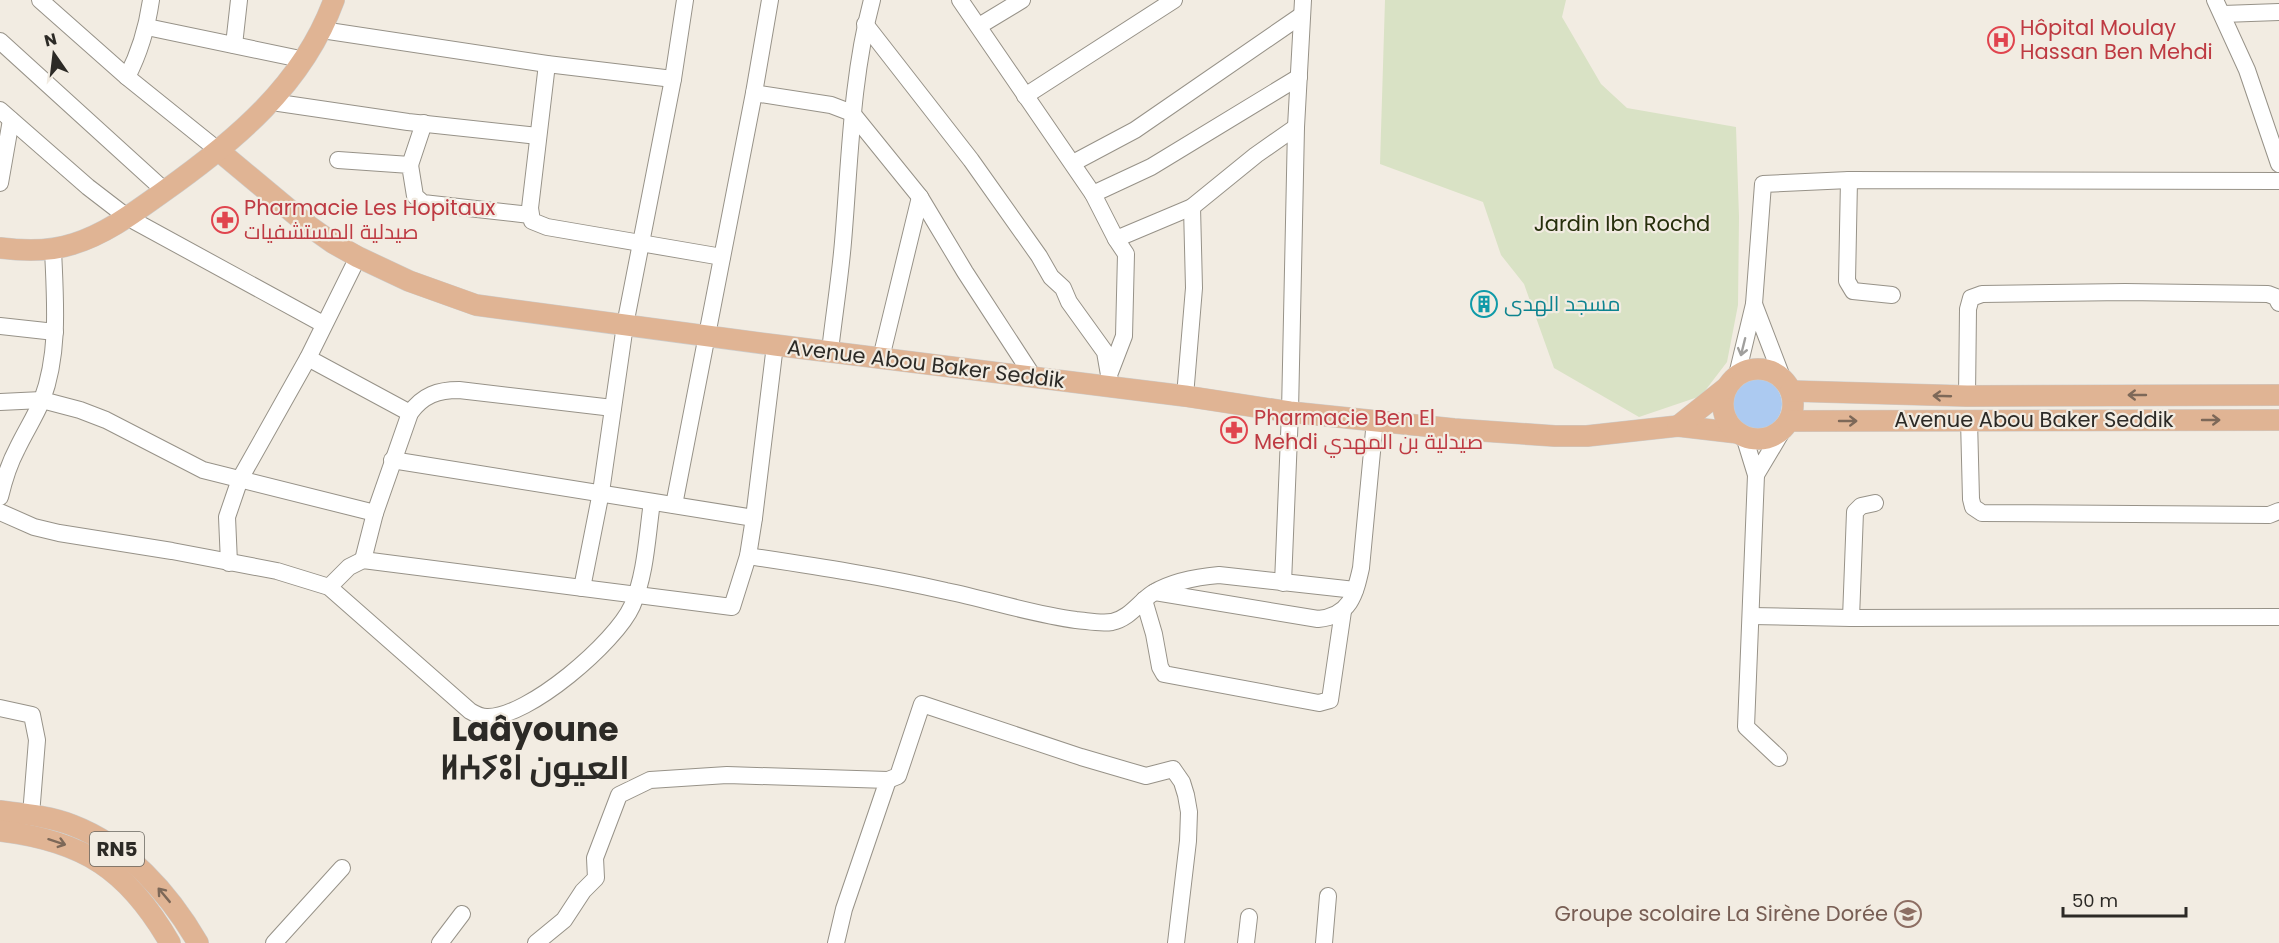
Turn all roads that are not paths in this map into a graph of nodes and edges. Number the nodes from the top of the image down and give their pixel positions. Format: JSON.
{"nodes":[{"id":1,"x":40,"y":0,"type":"edge"},
{"id":2,"x":151,"y":0,"type":"edge"},
{"id":3,"x":239,"y":0,"type":"edge"},
{"id":4,"x":334,"y":0,"type":"edge"},
{"id":5,"x":685,"y":0,"type":"edge"},
{"id":6,"x":770,"y":0,"type":"edge"},
{"id":7,"x":872,"y":0,"type":"edge"},
{"id":8,"x":960,"y":0,"type":"edge"},
{"id":9,"x":1022,"y":0,"type":"edge"},
{"id":10,"x":1174,"y":0,"type":"edge"},
{"id":11,"x":2219,"y":7,"type":"edge"},
{"id":12,"x":1302,"y":8,"type":"edge"},
{"id":13,"x":2279,"y":12,"type":"edge"},
{"id":14,"x":865,"y":24,"type":"junction"},
{"id":15,"x":979,"y":26,"type":"junction"},
{"id":16,"x":147,"y":27,"type":"junction"},
{"id":17,"x":322,"y":30,"type":"junction"},
{"id":18,"x":0,"y":41,"type":"edge"},
{"id":19,"x":234,"y":45,"type":"junction"},
{"id":20,"x":304,"y":60,"type":"junction"},
{"id":21,"x":547,"y":64,"type":"junction"},
{"id":22,"x":127,"y":77,"type":"junction"},
{"id":23,"x":1299,"y":77,"type":"junction"},
{"id":24,"x":673,"y":79,"type":"junction"},
{"id":25,"x":754,"y":93,"type":"junction"},
{"id":26,"x":1025,"y":96,"type":"junction"},
{"id":27,"x":272,"y":102,"type":"junction"},
{"id":28,"x":852,"y":113,"type":"junction"},
{"id":29,"x":5,"y":115,"type":"edge"},
{"id":30,"x":424,"y":123,"type":"junction"},
{"id":31,"x":1296,"y":127,"type":"junction"},
{"id":32,"x":538,"y":136,"type":"junction"},
{"id":33,"x":219,"y":151,"type":"junction"},
{"id":34,"x":338,"y":160,"type":"dead end"},
{"id":35,"x":1073,"y":164,"type":"junction"},
{"id":36,"x":2279,"y":164,"type":"edge"},
{"id":37,"x":411,"y":165,"type":"junction"},
{"id":38,"x":0,"y":180,"type":"edge"},
{"id":39,"x":1849,"y":180,"type":"junction"},
{"id":40,"x":2279,"y":181,"type":"edge"},
{"id":41,"x":165,"y":191,"type":"junction"},
{"id":42,"x":1093,"y":194,"type":"junction"},
{"id":43,"x":920,"y":197,"type":"junction"},
{"id":44,"x":1192,"y":207,"type":"junction"},
{"id":45,"x":530,"y":214,"type":"junction"},
{"id":46,"x":127,"y":217,"type":"junction"},
{"id":47,"x":1116,"y":239,"type":"junction"},
{"id":48,"x":642,"y":243,"type":"junction"},
{"id":49,"x":0,"y":248,"type":"edge"},
{"id":50,"x":53,"y":249,"type":"junction"},
{"id":51,"x":358,"y":257,"type":"junction"},
{"id":52,"x":722,"y":257,"type":"junction"},
{"id":53,"x":1893,"y":295,"type":"dead end"},
{"id":54,"x":2279,"y":303,"type":"edge"},
{"id":55,"x":1754,"y":304,"type":"junction"},
{"id":56,"x":324,"y":324,"type":"junction"},
{"id":57,"x":625,"y":325,"type":"junction"},
{"id":58,"x":0,"y":326,"type":"edge"},
{"id":59,"x":55,"y":332,"type":"junction"},
{"id":60,"x":706,"y":335,"type":"junction"},
{"id":61,"x":775,"y":345,"type":"junction"},
{"id":62,"x":830,"y":351,"type":"junction"},
{"id":63,"x":308,"y":358,"type":"junction"},
{"id":64,"x":881,"y":358,"type":"junction"},
{"id":65,"x":1034,"y":378,"type":"junction"},
{"id":66,"x":1110,"y":381,"type":"junction"},
{"id":67,"x":1732,"y":381,"type":"junction"},
{"id":68,"x":1787,"y":384,"type":"junction"},
{"id":69,"x":2279,"y":395,"type":"edge"},
{"id":70,"x":1185,"y":396,"type":"junction"},
{"id":71,"x":1967,"y":396,"type":"junction"},
{"id":72,"x":42,"y":400,"type":"junction"},
{"id":73,"x":0,"y":402,"type":"edge"},
{"id":74,"x":613,"y":408,"type":"junction"},
{"id":75,"x":1290,"y":412,"type":"junction"},
{"id":76,"x":410,"y":413,"type":"junction"},
{"id":77,"x":1375,"y":420,"type":"junction"},
{"id":78,"x":1969,"y":420,"type":"junction"},
{"id":79,"x":2279,"y":420,"type":"edge"},
{"id":80,"x":1787,"y":425,"type":"junction"},
{"id":81,"x":1678,"y":426,"type":"junction"},
{"id":82,"x":1741,"y":435,"type":"junction"},
{"id":83,"x":392,"y":460,"type":"junction"},
{"id":84,"x":1756,"y":475,"type":"junction"},
{"id":85,"x":240,"y":479,"type":"junction"},
{"id":86,"x":601,"y":492,"type":"junction"},
{"id":87,"x":0,"y":497,"type":"edge"},
{"id":88,"x":652,"y":502,"type":"junction"},
{"id":89,"x":1875,"y":503,"type":"dead end"},
{"id":90,"x":674,"y":505,"type":"junction"},
{"id":91,"x":2279,"y":511,"type":"edge"},
{"id":92,"x":0,"y":512,"type":"edge"},
{"id":93,"x":375,"y":513,"type":"junction"},
{"id":94,"x":754,"y":518,"type":"junction"},
{"id":95,"x":748,"y":555,"type":"junction"},
{"id":96,"x":363,"y":560,"type":"junction"},
{"id":97,"x":229,"y":563,"type":"junction"},
{"id":98,"x":1283,"y":584,"type":"junction"},
{"id":99,"x":329,"y":587,"type":"junction"},
{"id":100,"x":582,"y":588,"type":"junction"},
{"id":101,"x":1355,"y":590,"type":"junction"},
{"id":102,"x":637,"y":594,"type":"junction"},
{"id":103,"x":1149,"y":596,"type":"junction"},
{"id":104,"x":1343,"y":610,"type":"junction"},
{"id":105,"x":1751,"y":616,"type":"junction"},
{"id":106,"x":2279,"y":617,"type":"edge"},
{"id":107,"x":1851,"y":618,"type":"junction"},
{"id":108,"x":0,"y":708,"type":"edge"},
{"id":109,"x":1779,"y":758,"type":"dead end"},
{"id":110,"x":888,"y":780,"type":"junction"},
{"id":111,"x":0,"y":811,"type":"edge"},
{"id":112,"x":31,"y":815,"type":"junction"},
{"id":113,"x":0,"y":831,"type":"edge"},
{"id":114,"x":342,"y":868,"type":"dead end"},
{"id":115,"x":1328,"y":896,"type":"dead end"},
{"id":116,"x":462,"y":914,"type":"dead end"},
{"id":117,"x":1249,"y":917,"type":"dead end"},
{"id":118,"x":170,"y":943,"type":"edge"},
{"id":119,"x":198,"y":943,"type":"edge"},
{"id":120,"x":274,"y":943,"type":"edge"},
{"id":121,"x":440,"y":943,"type":"edge"},
{"id":122,"x":536,"y":943,"type":"edge"},
{"id":123,"x":836,"y":943,"type":"edge"},
{"id":124,"x":1176,"y":943,"type":"edge"},
{"id":125,"x":1246,"y":943,"type":"edge"},
{"id":126,"x":1324,"y":943,"type":"edge"}],
"edges":[{"from":1,"to":22,"type":"street"},
{"from":2,"to":16,"type":"street"},
{"from":3,"to":19,"type":"street"},
{"from":4,"to":17,"type":"main road"},
{"from":5,"to":24,"type":"street"},
{"from":6,"to":25,"type":"street"},
{"from":7,"to":14,"type":"street"},
{"from":8,"to":15,"type":"street"},
{"from":9,"to":15,"type":"street"},
{"from":10,"to":26,"type":"street"},
{"from":11,"to":13,"type":"street"},
{"from":11,"to":36,"type":"street"},
{"from":12,"to":23,"type":"street"},
{"from":12,"to":35,"type":"street"},
{"from":14,"to":28,"type":"street"},
{"from":14,"to":66,"type":"street"},
{"from":15,"to":26,"type":"street"},
{"from":16,"to":19,"type":"street"},
{"from":16,"to":22,"type":"street"},
{"from":17,"to":20,"type":"main road"},
{"from":17,"to":21,"type":"street"},
{"from":18,"to":41,"type":"street"},
{"from":19,"to":20,"type":"street"},
{"from":20,"to":27,"type":"main road"},
{"from":21,"to":24,"type":"street"},
{"from":21,"to":32,"type":"street"},
{"from":22,"to":33,"type":"street"},
{"from":23,"to":31,"type":"street"},
{"from":23,"to":42,"type":"street"},
{"from":24,"to":48,"type":"street"},
{"from":25,"to":28,"type":"street"},
{"from":25,"to":52,"type":"street"},
{"from":26,"to":35,"type":"street"},
{"from":27,"to":30,"type":"street"},
{"from":27,"to":33,"type":"main road"},
{"from":28,"to":43,"type":"street"},
{"from":28,"to":62,"type":"street"},
{"from":29,"to":38,"type":"street"},
{"from":29,"to":46,"type":"street"},
{"from":30,"to":32,"type":"street"},
{"from":30,"to":37,"type":"street"},
{"from":31,"to":44,"type":"street"},
{"from":31,"to":75,"type":"street"},
{"from":32,"to":45,"type":"street"},
{"from":33,"to":41,"type":"main road"},
{"from":33,"to":51,"type":"main road","name":"Avenue Abou Baker Seddik"},
{"from":34,"to":37,"type":"street"},
{"from":35,"to":42,"type":"street"},
{"from":37,"to":45,"type":"street"},
{"from":39,"to":40,"type":"street"},
{"from":39,"to":53,"type":"street"},
{"from":39,"to":55,"type":"street"},
{"from":41,"to":46,"type":"main road"},
{"from":42,"to":47,"type":"street"},
{"from":43,"to":64,"type":"street"},
{"from":43,"to":65,"type":"street"},
{"from":44,"to":47,"type":"street"},
{"from":44,"to":70,"type":"street"},
{"from":45,"to":48,"type":"street"},
{"from":46,"to":50,"type":"main road"},
{"from":46,"to":56,"type":"street"},
{"from":47,"to":66,"type":"street"},
{"from":48,"to":52,"type":"street"},
{"from":48,"to":57,"type":"street"},
{"from":49,"to":50,"type":"main road"},
{"from":50,"to":59,"type":"street"},
{"from":51,"to":56,"type":"street"},
{"from":51,"to":57,"type":"main road","name":"Avenue Abou Baker Seddik"},
{"from":52,"to":60,"type":"street"},
{"from":54,"to":71,"type":"street"},
{"from":55,"to":67,"type":"street","one_way":true},
{"from":55,"to":68,"type":"street"},
{"from":56,"to":63,"type":"street"},
{"from":57,"to":60,"type":"main road","name":"Avenue Abou Baker Seddik"},
{"from":57,"to":74,"type":"street"},
{"from":58,"to":59,"type":"street"},
{"from":59,"to":72,"type":"street"},
{"from":60,"to":61,"type":"main road","name":"Avenue Abou Baker Seddik"},
{"from":60,"to":90,"type":"street"},
{"from":61,"to":62,"type":"main road","name":"Avenue Abou Baker Seddik"},
{"from":61,"to":94,"type":"street"},
{"from":62,"to":64,"type":"main road","name":"Avenue Abou Baker Seddik"},
{"from":63,"to":76,"type":"street"},
{"from":63,"to":85,"type":"street"},
{"from":64,"to":65,"type":"main road","name":"Avenue Abou Baker Seddik"},
{"from":65,"to":66,"type":"main road","name":"Avenue Abou Baker Seddik"},
{"from":66,"to":70,"type":"main road","name":"Avenue Abou Baker Seddik"},
{"from":67,"to":68,"type":"main road"},
{"from":67,"to":81,"type":"main road"},
{"from":67,"to":82,"type":"main road"},
{"from":71,"to":68,"type":"main road","name":"Avenue Abou Baker Seddik","one_way":true},
{"from":68,"to":80,"type":"main road"},
{"from":69,"to":71,"type":"main road","name":"Avenue Abou Baker Seddik","one_way":true},
{"from":70,"to":75,"type":"main road","name":"Avenue Abou Baker Seddik"},
{"from":72,"to":73,"type":"street"},
{"from":72,"to":85,"type":"street"},
{"from":72,"to":87,"type":"street"},
{"from":74,"to":76,"type":"street"},
{"from":74,"to":86,"type":"street"},
{"from":75,"to":77,"type":"main road","name":"Avenue Abou Baker Seddik"},
{"from":75,"to":98,"type":"street"},
{"from":76,"to":83,"type":"street"},
{"from":77,"to":81,"type":"main road","name":"Avenue Abou Baker Seddik"},
{"from":77,"to":101,"type":"street"},
{"from":78,"to":79,"type":"main road","name":"Avenue Abou Baker Seddik","one_way":true},
{"from":80,"to":78,"type":"main road","name":"Avenue Abou Baker Seddik","one_way":true},
{"from":78,"to":91,"type":"street"},
{"from":80,"to":82,"type":"main road"},
{"from":80,"to":84,"type":"street"},
{"from":81,"to":82,"type":"main road","name":"Avenue Abou Baker Seddik"},
{"from":82,"to":84,"type":"street"},
{"from":83,"to":86,"type":"street"},
{"from":83,"to":93,"type":"street"},
{"from":84,"to":105,"type":"street"},
{"from":85,"to":93,"type":"street"},
{"from":85,"to":97,"type":"street"},
{"from":86,"to":88,"type":"street"},
{"from":86,"to":100,"type":"street"},
{"from":88,"to":90,"type":"street"},
{"from":88,"to":102,"type":"street"},
{"from":89,"to":107,"type":"street"},
{"from":90,"to":94,"type":"street"},
{"from":92,"to":97,"type":"street"},
{"from":93,"to":96,"type":"street"},
{"from":94,"to":95,"type":"street"},
{"from":95,"to":102,"type":"street"},
{"from":95,"to":103,"type":"street"},
{"from":96,"to":99,"type":"street"},
{"from":96,"to":100,"type":"street"},
{"from":97,"to":99,"type":"street"},
{"from":98,"to":101,"type":"street"},
{"from":98,"to":103,"type":"street"},
{"from":99,"to":102,"type":"street"},
{"from":100,"to":102,"type":"street"},
{"from":101,"to":104,"type":"street"},
{"from":103,"to":104,"type":"street"},
{"from":103,"to":104,"type":"street"},
{"from":105,"to":107,"type":"street"},
{"from":105,"to":109,"type":"street"},
{"from":106,"to":107,"type":"street"},
{"from":108,"to":112,"type":"street"},
{"from":110,"to":122,"type":"street"},
{"from":110,"to":123,"type":"street"},
{"from":110,"to":124,"type":"street"},
{"from":111,"to":112,"type":"main road","number":"RN5"},
{"from":119,"to":112,"type":"main road","number":"RN5","one_way":true},
{"from":113,"to":118,"type":"main road","number":"RN5","one_way":true},
{"from":114,"to":120,"type":"street"},
{"from":115,"to":126,"type":"street"},
{"from":116,"to":121,"type":"street"},
{"from":117,"to":125,"type":"street"}]}
